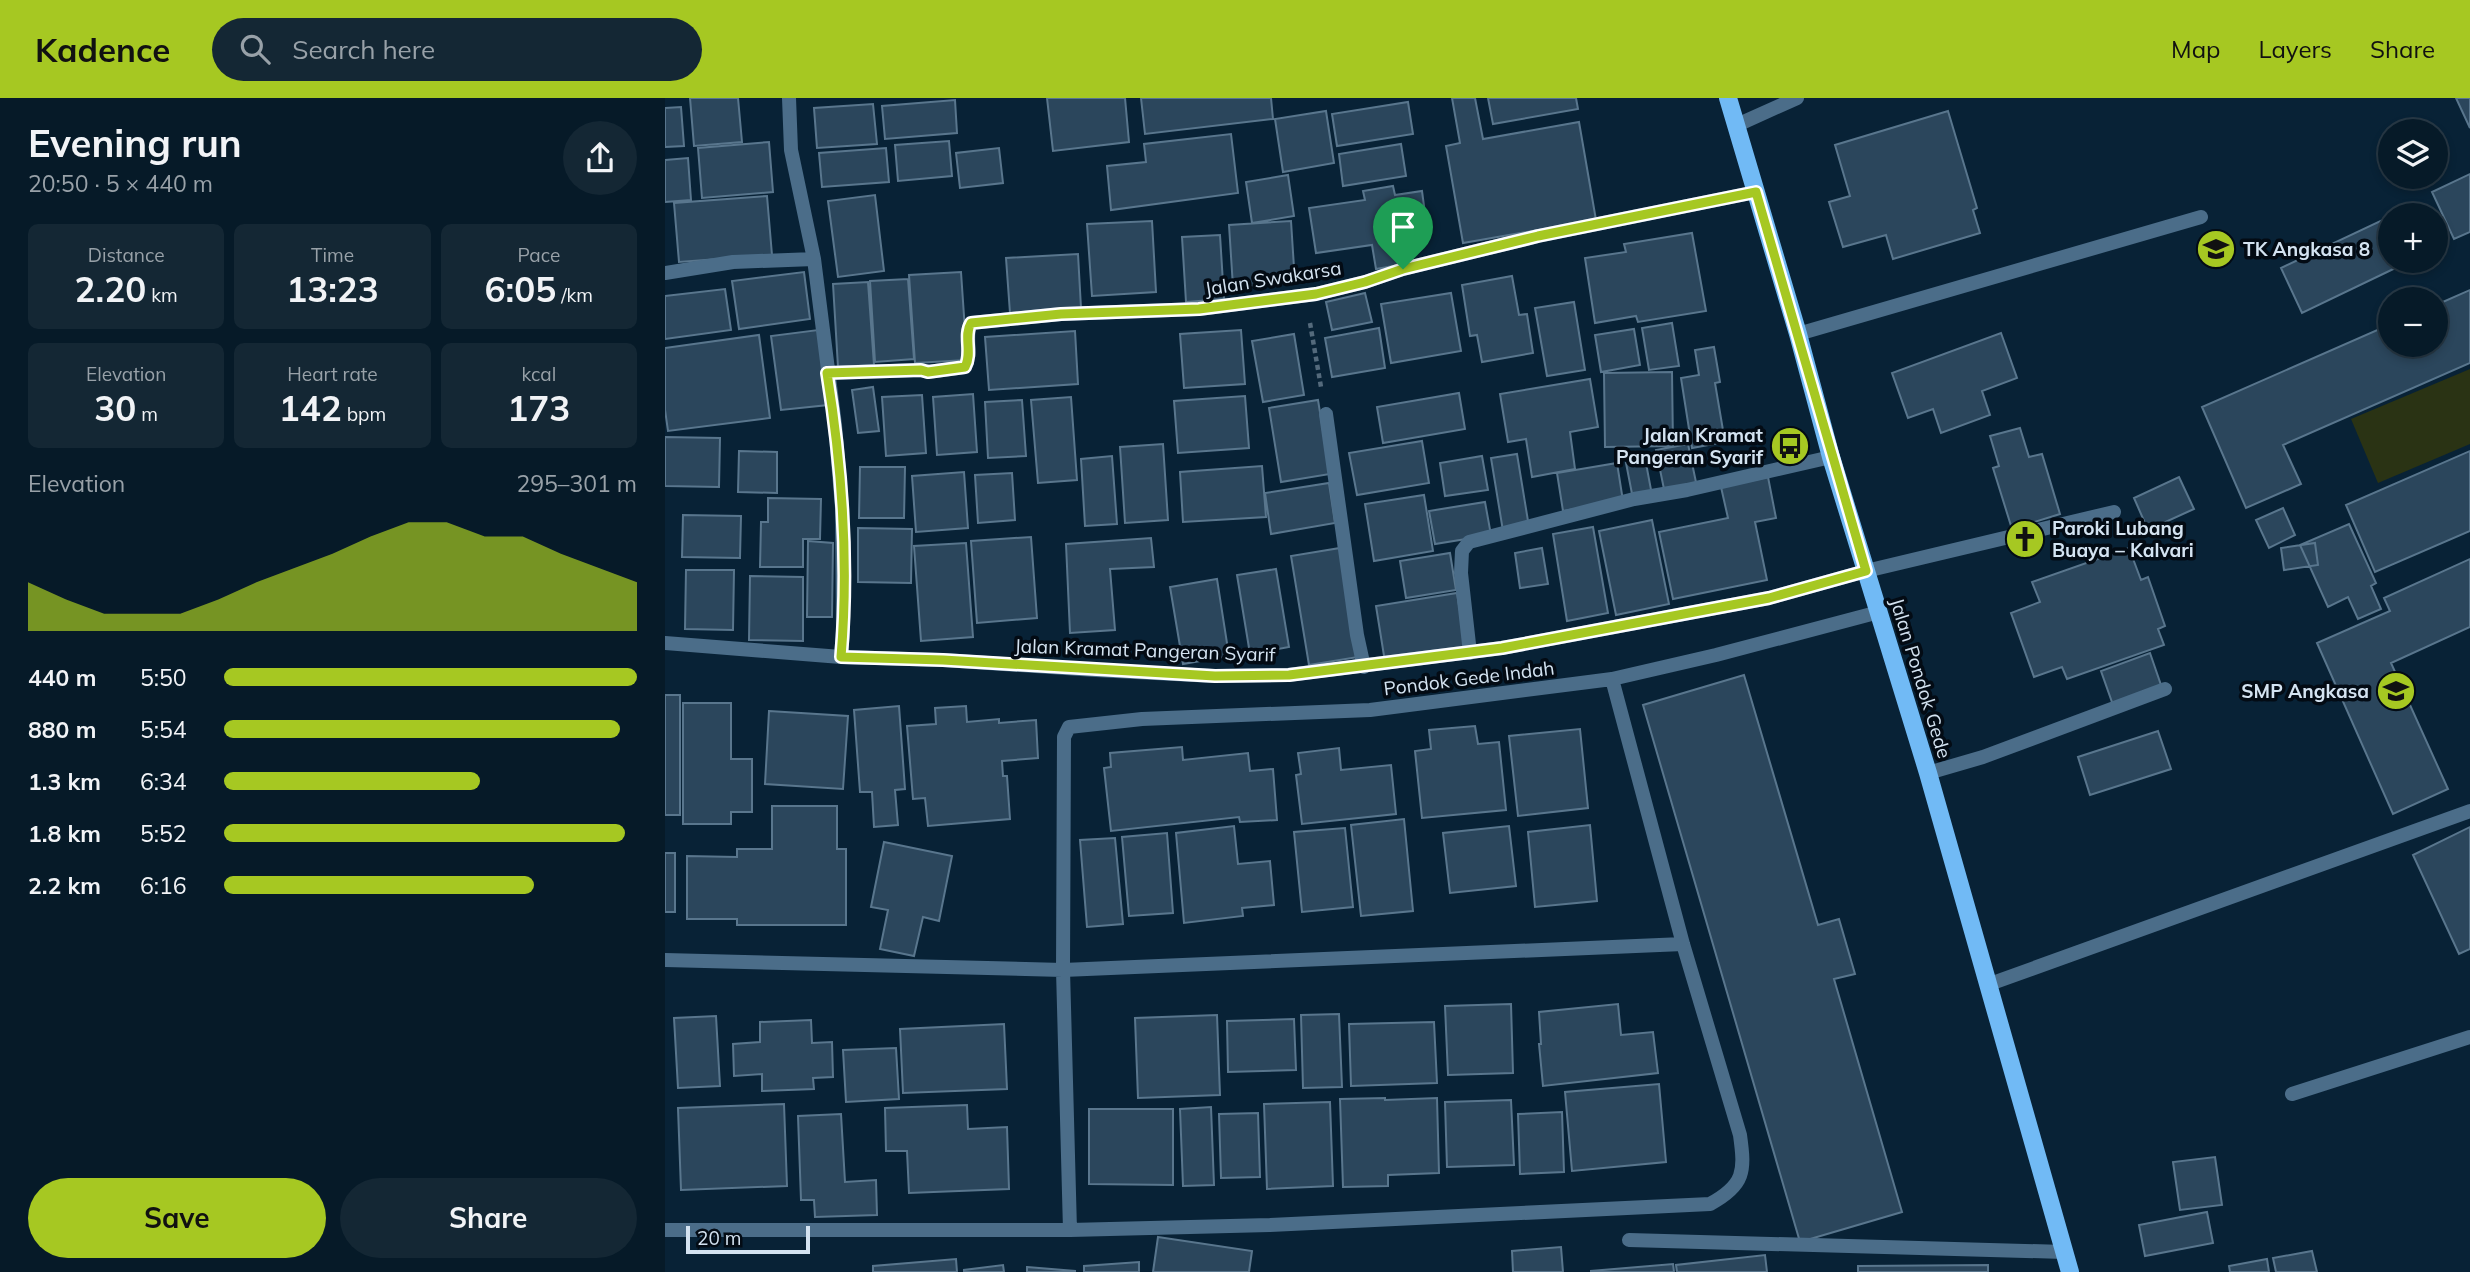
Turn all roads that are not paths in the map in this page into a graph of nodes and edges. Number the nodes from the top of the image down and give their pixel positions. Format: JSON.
{"nodes":[{"id":1,"x":789,"y":98,"type":"edge"},
{"id":2,"x":1728,"y":98,"type":"edge"},
{"id":3,"x":1797,"y":98,"type":"edge"},
{"id":4,"x":1737,"y":125,"type":"junction"},
{"id":5,"x":1756,"y":192,"type":"junction"},
{"id":6,"x":2201,"y":217,"type":"dead end"},
{"id":7,"x":814,"y":259,"type":"junction"},
{"id":8,"x":665,"y":273,"type":"edge"},
{"id":9,"x":1798,"y":334,"type":"junction"},
{"id":10,"x":827,"y":373,"type":"junction"},
{"id":11,"x":1326,"y":414,"type":"road end"},
{"id":12,"x":1831,"y":457,"type":"junction"},
{"id":13,"x":2113,"y":512,"type":"dead end"},
{"id":14,"x":1866,"y":571,"type":"junction"},
{"id":15,"x":1879,"y":612,"type":"junction"},
{"id":16,"x":665,"y":643,"type":"edge"},
{"id":17,"x":1470,"y":653,"type":"junction"},
{"id":18,"x":841,"y":657,"type":"junction"},
{"id":19,"x":1364,"y":667,"type":"junction"},
{"id":20,"x":1612,"y":679,"type":"junction"},
{"id":21,"x":2165,"y":689,"type":"dead end"},
{"id":22,"x":1928,"y":773,"type":"junction"},
{"id":23,"x":2470,"y":811,"type":"edge"},
{"id":24,"x":1683,"y":944,"type":"junction"},
{"id":25,"x":665,"y":960,"type":"edge"},
{"id":26,"x":1063,"y":971,"type":"junction"},
{"id":27,"x":1987,"y":985,"type":"junction"},
{"id":28,"x":2470,"y":1037,"type":"edge"},
{"id":29,"x":2292,"y":1094,"type":"dead end"},
{"id":30,"x":665,"y":1230,"type":"edge"},
{"id":31,"x":1070,"y":1230,"type":"junction"},
{"id":32,"x":1629,"y":1240,"type":"dead end"},
{"id":33,"x":2064,"y":1252,"type":"junction"},
{"id":34,"x":2070,"y":1272,"type":"edge"}],
"edges":[{"from":1,"to":7,"type":"street"},
{"from":2,"to":4,"type":"main road","name":"Jalan Pondok Gede"},
{"from":3,"to":4,"type":"street"},
{"from":4,"to":5,"type":"main road","name":"Jalan Pondok Gede"},
{"from":5,"to":9,"type":"main road","name":"Jalan Pondok Gede"},
{"from":5,"to":10,"type":"street","name":"Jalan Swakarsa"},
{"from":6,"to":9,"type":"street"},
{"from":7,"to":8,"type":"street"},
{"from":7,"to":10,"type":"street"},
{"from":9,"to":12,"type":"main road","name":"Jalan Pondok Gede"},
{"from":10,"to":18,"type":"street"},
{"from":11,"to":19,"type":"street"},
{"from":12,"to":14,"type":"main road","name":"Jalan Pondok Gede"},
{"from":12,"to":17,"type":"street"},
{"from":13,"to":14,"type":"street","name":"Jalan Kramat Pangeran Syarif"},
{"from":14,"to":15,"type":"main road","name":"Jalan Pondok Gede"},
{"from":14,"to":17,"type":"street","name":"Jalan Kramat Pangeran Syarif"},
{"from":15,"to":20,"type":"street","name":"Pondok Gede Indah"},
{"from":15,"to":22,"type":"main road","name":"Jalan Pondok Gede"},
{"from":16,"to":18,"type":"street","name":"Jalan Kramat Pangeran Syarif"},
{"from":17,"to":19,"type":"street","name":"Jalan Kramat Pangeran Syarif"},
{"from":18,"to":19,"type":"street","name":"Jalan Kramat Pangeran Syarif"},
{"from":20,"to":24,"type":"street"},
{"from":20,"to":26,"type":"street","name":"Pondok Gede Indah"},
{"from":21,"to":22,"type":"street"},
{"from":22,"to":27,"type":"main road","name":"Jalan Pondok Gede"},
{"from":23,"to":27,"type":"street"},
{"from":24,"to":26,"type":"street"},
{"from":24,"to":31,"type":"street"},
{"from":25,"to":26,"type":"street"},
{"from":26,"to":31,"type":"street"},
{"from":27,"to":33,"type":"main road","name":"Jalan Pondok Gede"},
{"from":28,"to":29,"type":"street"},
{"from":30,"to":31,"type":"street"},
{"from":32,"to":33,"type":"street"},
{"from":33,"to":34,"type":"main road","name":"Jalan Pondok Gede"}]}
